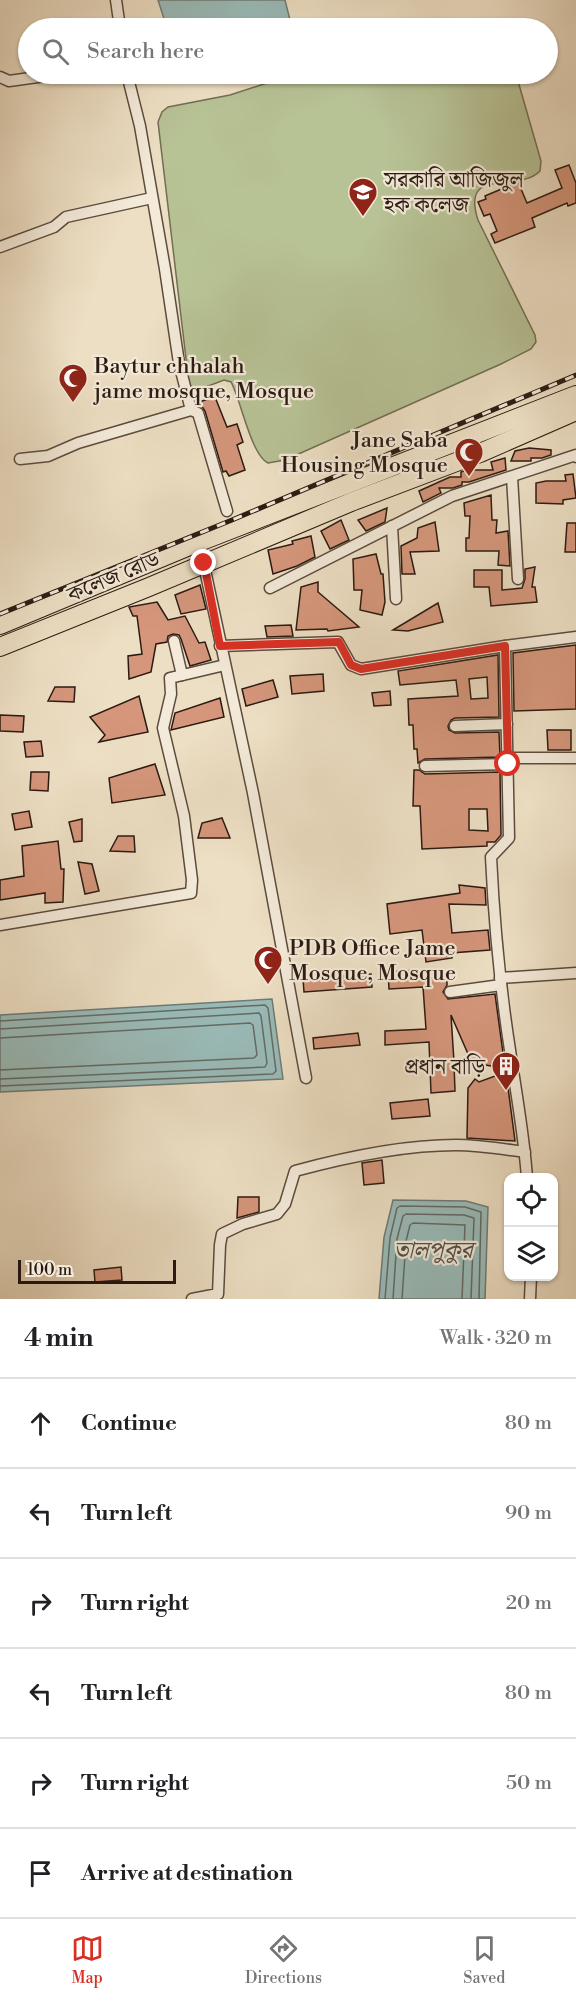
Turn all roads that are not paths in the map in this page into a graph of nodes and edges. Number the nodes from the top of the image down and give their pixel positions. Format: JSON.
{"nodes":[{"id":1,"x":116,"y":0,"type":"edge"},
{"id":2,"x":119,"y":18,"type":"edge"},
{"id":3,"x":1,"y":79,"type":"edge"},
{"id":4,"x":18,"y":80,"type":"edge"},
{"id":5,"x":130,"y":84,"type":"edge"},
{"id":6,"x":152,"y":198,"type":"junction"},
{"id":7,"x":0,"y":246,"type":"edge"},
{"id":8,"x":576,"y":395,"type":"edge"},
{"id":9,"x":191,"y":410,"type":"junction"},
{"id":10,"x":576,"y":411,"type":"edge"},
{"id":11,"x":576,"y":458,"type":"edge"},
{"id":12,"x":20,"y":459,"type":"dead end"},
{"id":13,"x":512,"y":477,"type":"junction"},
{"id":14,"x":227,"y":511,"type":"dead end"},
{"id":15,"x":392,"y":526,"type":"junction"},
{"id":16,"x":199,"y":542,"type":"junction"},
{"id":17,"x":204,"y":563,"type":"junction"},
{"id":18,"x":518,"y":579,"type":"dead end"},
{"id":19,"x":270,"y":588,"type":"dead end"},
{"id":20,"x":396,"y":599,"type":"dead end"},
{"id":21,"x":2,"y":621,"type":"edge"},
{"id":22,"x":576,"y":637,"type":"edge"},
{"id":23,"x":174,"y":641,"type":"dead end"},
{"id":24,"x":220,"y":646,"type":"junction"},
{"id":25,"x":505,"y":646,"type":"junction"},
{"id":26,"x":0,"y":647,"type":"edge"},
{"id":27,"x":225,"y":665,"type":"junction"},
{"id":28,"x":182,"y":675,"type":"junction"},
{"id":29,"x":507,"y":724,"type":"junction"},
{"id":30,"x":455,"y":726,"type":"dead end"},
{"id":31,"x":576,"y":758,"type":"edge"},
{"id":32,"x":508,"y":761,"type":"junction"},
{"id":33,"x":425,"y":766,"type":"dead end"},
{"id":34,"x":0,"y":925,"type":"edge"},
{"id":35,"x":576,"y":973,"type":"edge"},
{"id":36,"x":501,"y":982,"type":"junction"},
{"id":37,"x":450,"y":992,"type":"dead end"},
{"id":38,"x":306,"y":1078,"type":"dead end"},
{"id":39,"x":525,"y":1152,"type":"junction"},
{"id":40,"x":527,"y":1173,"type":"edge"},
{"id":41,"x":531,"y":1281,"type":"edge"},
{"id":42,"x":192,"y":1299,"type":"edge"},
{"id":43,"x":530,"y":1299,"type":"edge"}],
"edges":[{"from":1,"to":2,"type":"street"},
{"from":3,"to":4,"type":"street"},
{"from":5,"to":6,"type":"street"},
{"from":6,"to":7,"type":"street"},
{"from":6,"to":9,"type":"street"},
{"from":8,"to":16,"type":"highway","name":"কলেজ রোড"},
{"from":9,"to":12,"type":"street"},
{"from":9,"to":14,"type":"street"},
{"from":10,"to":17,"type":"highway","name":"কলেজ রোড"},
{"from":11,"to":13,"type":"street"},
{"from":13,"to":15,"type":"street"},
{"from":13,"to":18,"type":"street"},
{"from":15,"to":19,"type":"street"},
{"from":15,"to":20,"type":"street"},
{"from":16,"to":17,"type":"street"},
{"from":16,"to":21,"type":"highway","name":"কলেজ রোড"},
{"from":17,"to":24,"type":"street"},
{"from":17,"to":26,"type":"highway","name":"কলেজ রোড"},
{"from":22,"to":25,"type":"street"},
{"from":23,"to":28,"type":"street"},
{"from":24,"to":25,"type":"street"},
{"from":24,"to":27,"type":"street"},
{"from":25,"to":29,"type":"street"},
{"from":27,"to":28,"type":"street"},
{"from":27,"to":38,"type":"street"},
{"from":28,"to":34,"type":"street"},
{"from":29,"to":30,"type":"street"},
{"from":29,"to":32,"type":"street"},
{"from":31,"to":32,"type":"street"},
{"from":32,"to":33,"type":"street"},
{"from":32,"to":36,"type":"street"},
{"from":35,"to":36,"type":"street"},
{"from":36,"to":37,"type":"street"},
{"from":36,"to":39,"type":"street"},
{"from":39,"to":40,"type":"street"},
{"from":39,"to":42,"type":"street"},
{"from":41,"to":43,"type":"street"}]}
